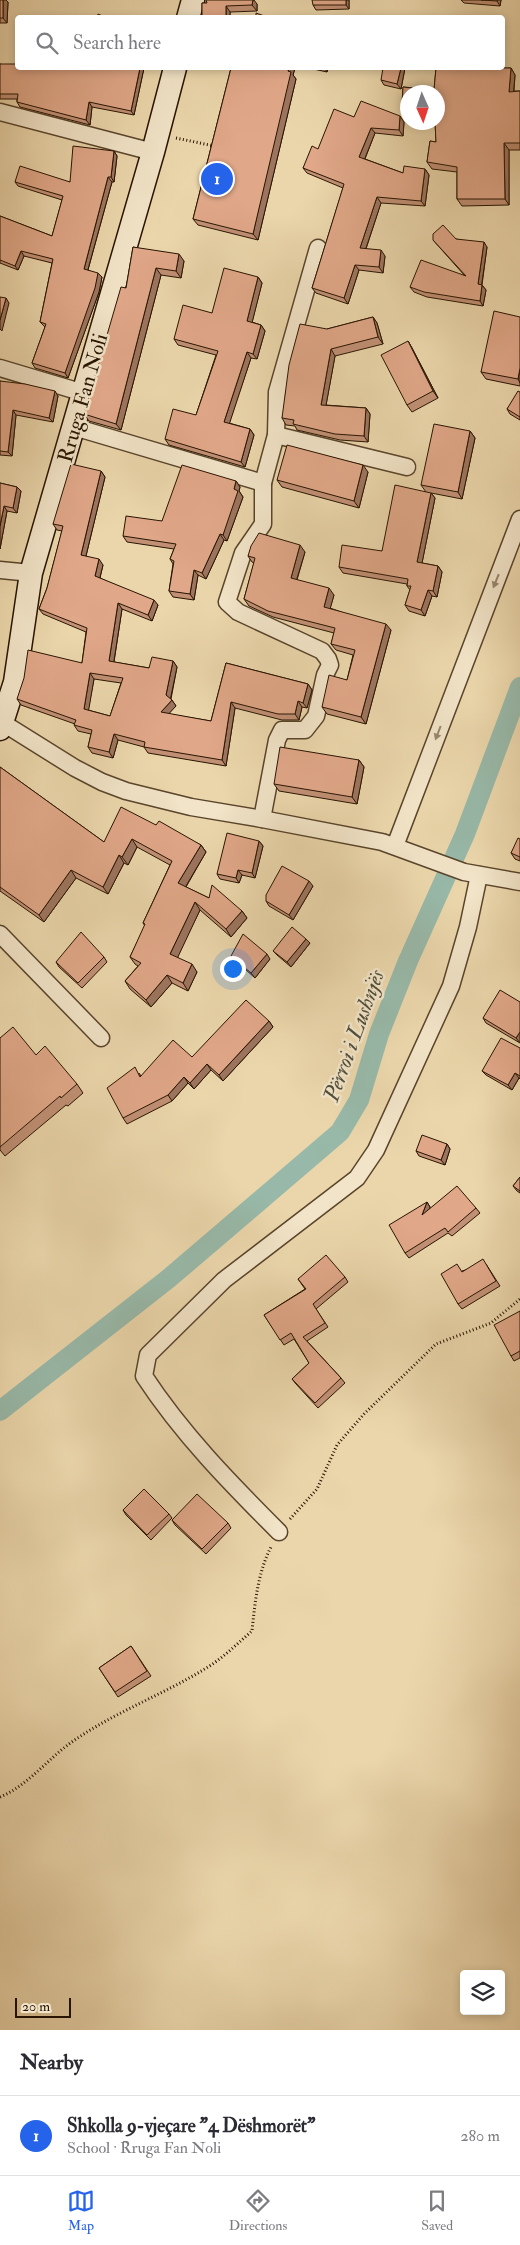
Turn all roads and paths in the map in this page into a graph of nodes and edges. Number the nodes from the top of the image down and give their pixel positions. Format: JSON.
{"nodes":[{"id":1,"x":193,"y":0,"type":"edge"},
{"id":2,"x":189,"y":15,"type":"edge"},
{"id":3,"x":174,"y":70,"type":"edge"},
{"id":4,"x":0,"y":112,"type":"edge"},
{"id":5,"x":155,"y":143,"type":"junction"},
{"id":6,"x":217,"y":146,"type":"edge"},
{"id":7,"x":318,"y":248,"type":"dead end"},
{"id":8,"x":0,"y":368,"type":"edge"},
{"id":9,"x":84,"y":393,"type":"junction"},
{"id":10,"x":74,"y":427,"type":"junction"},
{"id":11,"x":276,"y":435,"type":"junction"},
{"id":12,"x":407,"y":467,"type":"dead end"},
{"id":13,"x":263,"y":483,"type":"junction"},
{"id":14,"x":520,"y":519,"type":"edge"},
{"id":15,"x":0,"y":570,"type":"edge"},
{"id":16,"x":32,"y":573,"type":"junction"},
{"id":17,"x":1,"y":726,"type":"edge"},
{"id":18,"x":262,"y":819,"type":"junction"},
{"id":19,"x":395,"y":846,"type":"junction"},
{"id":20,"x":476,"y":874,"type":"junction"},
{"id":21,"x":520,"y":882,"type":"edge"},
{"id":22,"x":0,"y":934,"type":"edge"},
{"id":23,"x":101,"y":1038,"type":"dead end"},
{"id":24,"x":520,"y":1299,"type":"edge"},
{"id":25,"x":278,"y":1532,"type":"junction"},
{"id":26,"x":0,"y":1797,"type":"edge"}],
"edges":[{"from":1,"to":2,"type":"main road"},
{"from":3,"to":5,"type":"main road","name":"Rruga Fan Noli"},
{"from":4,"to":5,"type":"street"},
{"from":5,"to":6,"type":"path"},
{"from":5,"to":9,"type":"main road","name":"Rruga Fan Noli"},
{"from":7,"to":11,"type":"street"},
{"from":8,"to":9,"type":"street"},
{"from":9,"to":10,"type":"main road","name":"Rruga Fan Noli"},
{"from":10,"to":13,"type":"street"},
{"from":10,"to":16,"type":"main road","name":"Rruga Fan Noli"},
{"from":11,"to":12,"type":"street"},
{"from":11,"to":13,"type":"street"},
{"from":13,"to":18,"type":"street"},
{"from":14,"to":19,"type":"street","one_way":true},
{"from":15,"to":16,"type":"street"},
{"from":16,"to":17,"type":"main road","name":"Rruga Fan Noli"},
{"from":17,"to":18,"type":"street"},
{"from":18,"to":19,"type":"street"},
{"from":19,"to":20,"type":"street"},
{"from":20,"to":21,"type":"street"},
{"from":20,"to":25,"type":"street"},
{"from":22,"to":23,"type":"street"},
{"from":24,"to":25,"type":"path"},
{"from":25,"to":26,"type":"path"}]}
